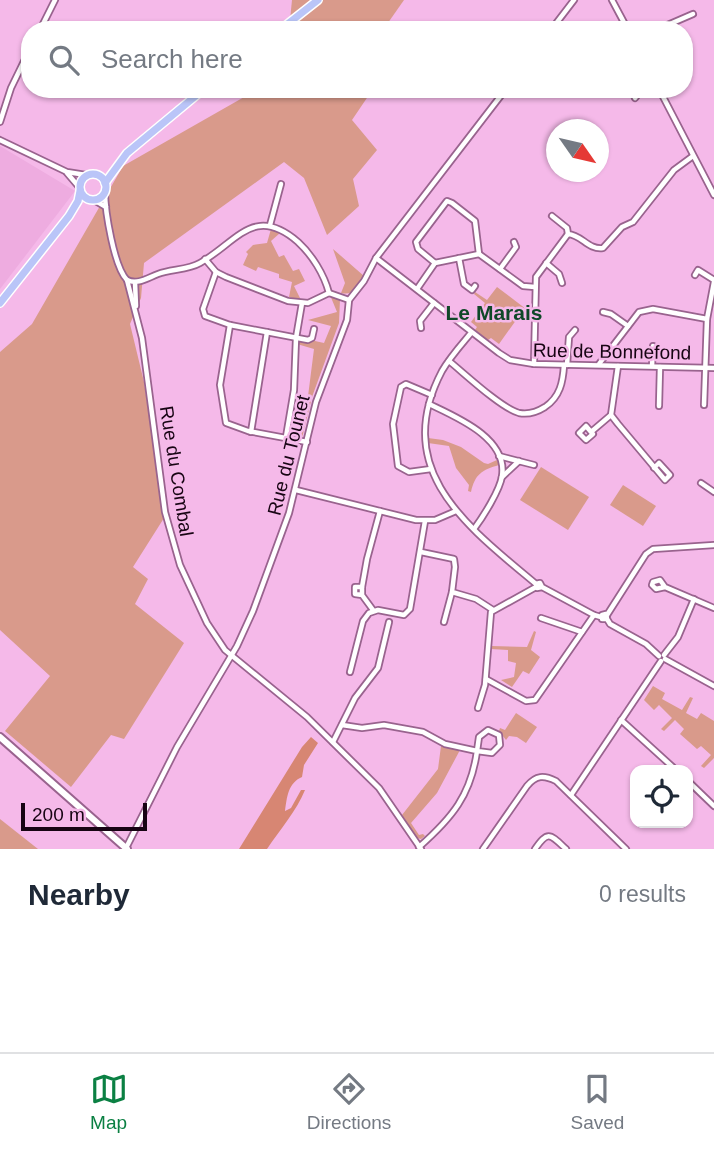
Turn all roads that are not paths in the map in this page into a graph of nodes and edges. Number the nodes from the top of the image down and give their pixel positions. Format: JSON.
{"nodes":[{"id":1,"x":55,"y":0,"type":"edge"},
{"id":2,"x":318,"y":0,"type":"edge"},
{"id":3,"x":574,"y":0,"type":"edge"},
{"id":4,"x":612,"y":0,"type":"edge"},
{"id":5,"x":693,"y":14,"type":"dead end"},
{"id":6,"x":44,"y":21,"type":"edge"},
{"id":7,"x":291,"y":21,"type":"edge"},
{"id":8,"x":558,"y":21,"type":"edge"},
{"id":9,"x":623,"y":21,"type":"edge"},
{"id":10,"x":677,"y":21,"type":"edge"},
{"id":11,"x":21,"y":69,"type":"edge"},
{"id":12,"x":193,"y":98,"type":"edge"},
{"id":13,"x":499,"y":98,"type":"edge"},
{"id":14,"x":664,"y":98,"type":"edge"},
{"id":15,"x":1,"y":114,"type":"edge"},
{"id":16,"x":0,"y":122,"type":"edge"},
{"id":17,"x":1,"y":132,"type":"edge"},
{"id":18,"x":0,"y":141,"type":"edge"},
{"id":19,"x":693,"y":156,"type":"junction"},
{"id":20,"x":120,"y":160,"type":"junction"},
{"id":21,"x":66,"y":172,"type":"junction"},
{"id":22,"x":96,"y":174,"type":"junction"},
{"id":23,"x":86,"y":175,"type":"junction"},
{"id":24,"x":105,"y":183,"type":"junction"},
{"id":25,"x":281,"y":184,"type":"dead end"},
{"id":26,"x":80,"y":189,"type":"junction"},
{"id":27,"x":105,"y":192,"type":"junction"},
{"id":28,"x":714,"y":195,"type":"edge"},
{"id":29,"x":92,"y":200,"type":"junction"},
{"id":30,"x":107,"y":208,"type":"junction"},
{"id":31,"x":69,"y":216,"type":"junction"},
{"id":32,"x":552,"y":216,"type":"dead end"},
{"id":33,"x":270,"y":225,"type":"junction"},
{"id":34,"x":568,"y":234,"type":"junction"},
{"id":35,"x":514,"y":242,"type":"dead end"},
{"id":36,"x":479,"y":254,"type":"junction"},
{"id":37,"x":376,"y":258,"type":"junction"},
{"id":38,"x":459,"y":258,"type":"junction"},
{"id":39,"x":205,"y":259,"type":"junction"},
{"id":40,"x":435,"y":263,"type":"junction"},
{"id":41,"x":546,"y":263,"type":"junction"},
{"id":42,"x":500,"y":269,"type":"junction"},
{"id":43,"x":216,"y":272,"type":"junction"},
{"id":44,"x":695,"y":275,"type":"dead end"},
{"id":45,"x":127,"y":280,"type":"junction"},
{"id":46,"x":714,"y":281,"type":"edge"},
{"id":47,"x":135,"y":282,"type":"junction"},
{"id":48,"x":562,"y":283,"type":"dead end"},
{"id":49,"x":475,"y":286,"type":"dead end"},
{"id":50,"x":535,"y":287,"type":"junction"},
{"id":51,"x":417,"y":289,"type":"junction"},
{"id":52,"x":329,"y":293,"type":"junction"},
{"id":53,"x":349,"y":300,"type":"junction"},
{"id":54,"x":0,"y":303,"type":"edge"},
{"id":55,"x":302,"y":303,"type":"junction"},
{"id":56,"x":434,"y":303,"type":"junction"},
{"id":57,"x":603,"y":313,"type":"dead end"},
{"id":58,"x":138,"y":317,"type":"junction"},
{"id":59,"x":707,"y":319,"type":"junction"},
{"id":60,"x":230,"y":325,"type":"junction"},
{"id":61,"x":628,"y":326,"type":"junction"},
{"id":62,"x":421,"y":328,"type":"dead end"},
{"id":63,"x":314,"y":329,"type":"dead end"},
{"id":64,"x":575,"y":330,"type":"dead end"},
{"id":65,"x":267,"y":332,"type":"junction"},
{"id":66,"x":471,"y":332,"type":"junction"},
{"id":67,"x":296,"y":338,"type":"junction"},
{"id":68,"x":653,"y":346,"type":"dead end"},
{"id":69,"x":449,"y":361,"type":"junction"},
{"id":70,"x":534,"y":364,"type":"junction"},
{"id":71,"x":566,"y":365,"type":"junction"},
{"id":72,"x":598,"y":365,"type":"junction"},
{"id":73,"x":618,"y":366,"type":"junction"},
{"id":74,"x":652,"y":366,"type":"junction"},
{"id":75,"x":660,"y":367,"type":"junction"},
{"id":76,"x":704,"y":368,"type":"junction"},
{"id":77,"x":714,"y":368,"type":"edge"},
{"id":78,"x":432,"y":395,"type":"junction"},
{"id":79,"x":429,"y":404,"type":"junction"},
{"id":80,"x":704,"y":405,"type":"dead end"},
{"id":81,"x":659,"y":406,"type":"dead end"},
{"id":82,"x":611,"y":415,"type":"junction"},
{"id":83,"x":251,"y":432,"type":"junction"},
{"id":84,"x":592,"y":432,"type":"dead end"},
{"id":85,"x":286,"y":437,"type":"junction"},
{"id":86,"x":307,"y":442,"type":"junction"},
{"id":87,"x":499,"y":456,"type":"junction"},
{"id":88,"x":520,"y":460,"type":"junction"},
{"id":89,"x":534,"y":465,"type":"dead end"},
{"id":90,"x":654,"y":468,"type":"dead end"},
{"id":91,"x":430,"y":469,"type":"junction"},
{"id":92,"x":502,"y":477,"type":"junction"},
{"id":93,"x":701,"y":483,"type":"dead end"},
{"id":94,"x":296,"y":490,"type":"junction"},
{"id":95,"x":714,"y":492,"type":"edge"},
{"id":96,"x":380,"y":511,"type":"junction"},
{"id":97,"x":456,"y":511,"type":"junction"},
{"id":98,"x":425,"y":521,"type":"junction"},
{"id":99,"x":474,"y":529,"type":"junction"},
{"id":100,"x":714,"y":545,"type":"edge"},
{"id":101,"x":421,"y":552,"type":"junction"},
{"id":102,"x":538,"y":586,"type":"junction"},
{"id":103,"x":665,"y":587,"type":"dead end"},
{"id":104,"x":453,"y":592,"type":"junction"},
{"id":105,"x":694,"y":600,"type":"junction"},
{"id":106,"x":714,"y":608,"type":"edge"},
{"id":107,"x":373,"y":610,"type":"junction"},
{"id":108,"x":493,"y":610,"type":"junction"},
{"id":109,"x":594,"y":615,"type":"junction"},
{"id":110,"x":605,"y":617,"type":"junction"},
{"id":111,"x":541,"y":618,"type":"dead end"},
{"id":112,"x":389,"y":622,"type":"dead end"},
{"id":113,"x":444,"y":622,"type":"dead end"},
{"id":114,"x":582,"y":632,"type":"junction"},
{"id":115,"x":232,"y":656,"type":"junction"},
{"id":116,"x":662,"y":658,"type":"junction"},
{"id":117,"x":350,"y":672,"type":"dead end"},
{"id":118,"x":486,"y":679,"type":"junction"},
{"id":119,"x":714,"y":686,"type":"edge"},
{"id":120,"x":478,"y":708,"type":"dead end"},
{"id":121,"x":621,"y":720,"type":"junction"},
{"id":122,"x":342,"y":725,"type":"junction"},
{"id":123,"x":0,"y":737,"type":"edge"},
{"id":124,"x":333,"y":742,"type":"junction"},
{"id":125,"x":477,"y":751,"type":"junction"},
{"id":126,"x":670,"y":765,"type":"edge"},
{"id":127,"x":693,"y":786,"type":"edge"},
{"id":128,"x":571,"y":795,"type":"junction"},
{"id":129,"x":714,"y":806,"type":"edge"},
{"id":130,"x":420,"y":848,"type":"edge"},
{"id":131,"x":126,"y":849,"type":"edge"},
{"id":132,"x":483,"y":849,"type":"edge"},
{"id":133,"x":534,"y":849,"type":"edge"},
{"id":134,"x":566,"y":849,"type":"edge"},
{"id":135,"x":626,"y":849,"type":"edge"}],
"edges":[{"from":1,"to":6,"type":"street"},
{"from":2,"to":7,"type":"main road"},
{"from":3,"to":8,"type":"street"},
{"from":4,"to":9,"type":"street"},
{"from":5,"to":10,"type":"street"},
{"from":11,"to":15,"type":"street"},
{"from":12,"to":20,"type":"main road"},
{"from":13,"to":37,"type":"street","name":"Rue du Tounet"},
{"from":14,"to":19,"type":"street"},
{"from":15,"to":16,"type":"street"},
{"from":17,"to":18,"type":"street"},
{"from":18,"to":21,"type":"street"},
{"from":19,"to":28,"type":"street"},
{"from":19,"to":34,"type":"street"},
{"from":20,"to":22,"type":"main road"},
{"from":20,"to":24,"type":"main road"},
{"from":21,"to":23,"type":"street"},
{"from":21,"to":26,"type":"street"},
{"from":22,"to":23,"type":"main road"},
{"from":22,"to":24,"type":"main road"},
{"from":23,"to":26,"type":"main road"},
{"from":24,"to":27,"type":"main road"},
{"from":25,"to":33,"type":"street"},
{"from":26,"to":29,"type":"main road"},
{"from":26,"to":31,"type":"main road"},
{"from":27,"to":29,"type":"main road"},
{"from":27,"to":30,"type":"street","name":"Rue du Combal"},
{"from":29,"to":30,"type":"street"},
{"from":29,"to":31,"type":"main road"},
{"from":30,"to":45,"type":"street","name":"Rue du Combal"},
{"from":31,"to":54,"type":"main road"},
{"from":32,"to":34,"type":"street"},
{"from":33,"to":39,"type":"street"},
{"from":33,"to":52,"type":"street"},
{"from":34,"to":41,"type":"street"},
{"from":35,"to":42,"type":"street"},
{"from":36,"to":38,"type":"street"},
{"from":36,"to":40,"type":"street"},
{"from":36,"to":42,"type":"street"},
{"from":37,"to":51,"type":"street","name":"Rue de Bonnefond"},
{"from":37,"to":53,"type":"street","name":"Rue du Tounet"},
{"from":38,"to":40,"type":"street"},
{"from":38,"to":49,"type":"street"},
{"from":39,"to":43,"type":"street"},
{"from":39,"to":47,"type":"street"},
{"from":40,"to":51,"type":"street"},
{"from":41,"to":48,"type":"street"},
{"from":41,"to":50,"type":"street"},
{"from":42,"to":50,"type":"street"},
{"from":43,"to":55,"type":"street"},
{"from":43,"to":60,"type":"street"},
{"from":44,"to":46,"type":"street"},
{"from":45,"to":47,"type":"street"},
{"from":45,"to":58,"type":"street","name":"Rue du Combal"},
{"from":46,"to":59,"type":"street"},
{"from":47,"to":58,"type":"street","name":"Rue du Combal"},
{"from":50,"to":70,"type":"street"},
{"from":51,"to":56,"type":"street","name":"Rue de Bonnefond"},
{"from":52,"to":53,"type":"street"},
{"from":52,"to":55,"type":"street"},
{"from":53,"to":86,"type":"street","name":"Rue du Tounet"},
{"from":55,"to":67,"type":"street"},
{"from":56,"to":62,"type":"street"},
{"from":56,"to":66,"type":"street","name":"Rue de Bonnefond"},
{"from":57,"to":61,"type":"street"},
{"from":58,"to":115,"type":"street","name":"Rue du Combal"},
{"from":59,"to":61,"type":"street"},
{"from":59,"to":76,"type":"street"},
{"from":60,"to":65,"type":"street"},
{"from":60,"to":83,"type":"street"},
{"from":61,"to":72,"type":"street"},
{"from":63,"to":67,"type":"street"},
{"from":64,"to":71,"type":"street"},
{"from":65,"to":67,"type":"street"},
{"from":65,"to":83,"type":"street"},
{"from":66,"to":69,"type":"street"},
{"from":66,"to":70,"type":"street","name":"Rue de Bonnefond"},
{"from":67,"to":85,"type":"street"},
{"from":68,"to":74,"type":"street"},
{"from":69,"to":71,"type":"street"},
{"from":69,"to":78,"type":"street"},
{"from":70,"to":71,"type":"street","name":"Rue de Bonnefond"},
{"from":71,"to":72,"type":"street","name":"Rue de Bonnefond"},
{"from":72,"to":73,"type":"street","name":"Rue de Bonnefond"},
{"from":73,"to":74,"type":"street","name":"Rue de Bonnefond"},
{"from":73,"to":82,"type":"street"},
{"from":74,"to":75,"type":"street","name":"Rue de Bonnefond"},
{"from":75,"to":76,"type":"street","name":"Rue de Bonnefond"},
{"from":75,"to":81,"type":"street"},
{"from":76,"to":77,"type":"street","name":"Rue de Bonnefond"},
{"from":76,"to":80,"type":"street"},
{"from":78,"to":79,"type":"street"},
{"from":78,"to":91,"type":"street"},
{"from":79,"to":87,"type":"street"},
{"from":79,"to":91,"type":"street"},
{"from":82,"to":84,"type":"street"},
{"from":82,"to":90,"type":"street"},
{"from":83,"to":85,"type":"street"},
{"from":85,"to":86,"type":"street"},
{"from":86,"to":94,"type":"street","name":"Rue du Tounet"},
{"from":87,"to":88,"type":"street"},
{"from":87,"to":92,"type":"street"},
{"from":88,"to":89,"type":"street"},
{"from":88,"to":92,"type":"street"},
{"from":91,"to":97,"type":"street"},
{"from":92,"to":99,"type":"street"},
{"from":93,"to":95,"type":"street"},
{"from":94,"to":96,"type":"street"},
{"from":94,"to":115,"type":"street","name":"Rue du Tounet"},
{"from":96,"to":98,"type":"street"},
{"from":96,"to":107,"type":"street"},
{"from":97,"to":98,"type":"street"},
{"from":97,"to":99,"type":"street"},
{"from":98,"to":101,"type":"street"},
{"from":99,"to":102,"type":"street"},
{"from":100,"to":110,"type":"street"},
{"from":101,"to":104,"type":"street"},
{"from":101,"to":107,"type":"street"},
{"from":102,"to":108,"type":"street"},
{"from":102,"to":109,"type":"street"},
{"from":103,"to":105,"type":"street"},
{"from":104,"to":108,"type":"street"},
{"from":104,"to":113,"type":"street"},
{"from":105,"to":106,"type":"street"},
{"from":105,"to":116,"type":"street"},
{"from":107,"to":117,"type":"street"},
{"from":108,"to":118,"type":"street"},
{"from":109,"to":110,"type":"street"},
{"from":109,"to":114,"type":"street"},
{"from":110,"to":116,"type":"street"},
{"from":111,"to":114,"type":"street"},
{"from":112,"to":122,"type":"street"},
{"from":114,"to":118,"type":"street"},
{"from":115,"to":124,"type":"street","name":"Rue du Combal"},
{"from":115,"to":131,"type":"street","name":"Rue du Tounet"},
{"from":116,"to":119,"type":"street"},
{"from":116,"to":121,"type":"street"},
{"from":118,"to":120,"type":"street"},
{"from":121,"to":126,"type":"street"},
{"from":121,"to":128,"type":"street"},
{"from":122,"to":124,"type":"street"},
{"from":122,"to":125,"type":"street"},
{"from":123,"to":131,"type":"main road"},
{"from":124,"to":130,"type":"street","name":"Rue du Combal"},
{"from":125,"to":125,"type":"street"},
{"from":125,"to":130,"type":"street"},
{"from":127,"to":129,"type":"street"},
{"from":128,"to":132,"type":"street"},
{"from":128,"to":135,"type":"street"},
{"from":133,"to":134,"type":"street"}]}
